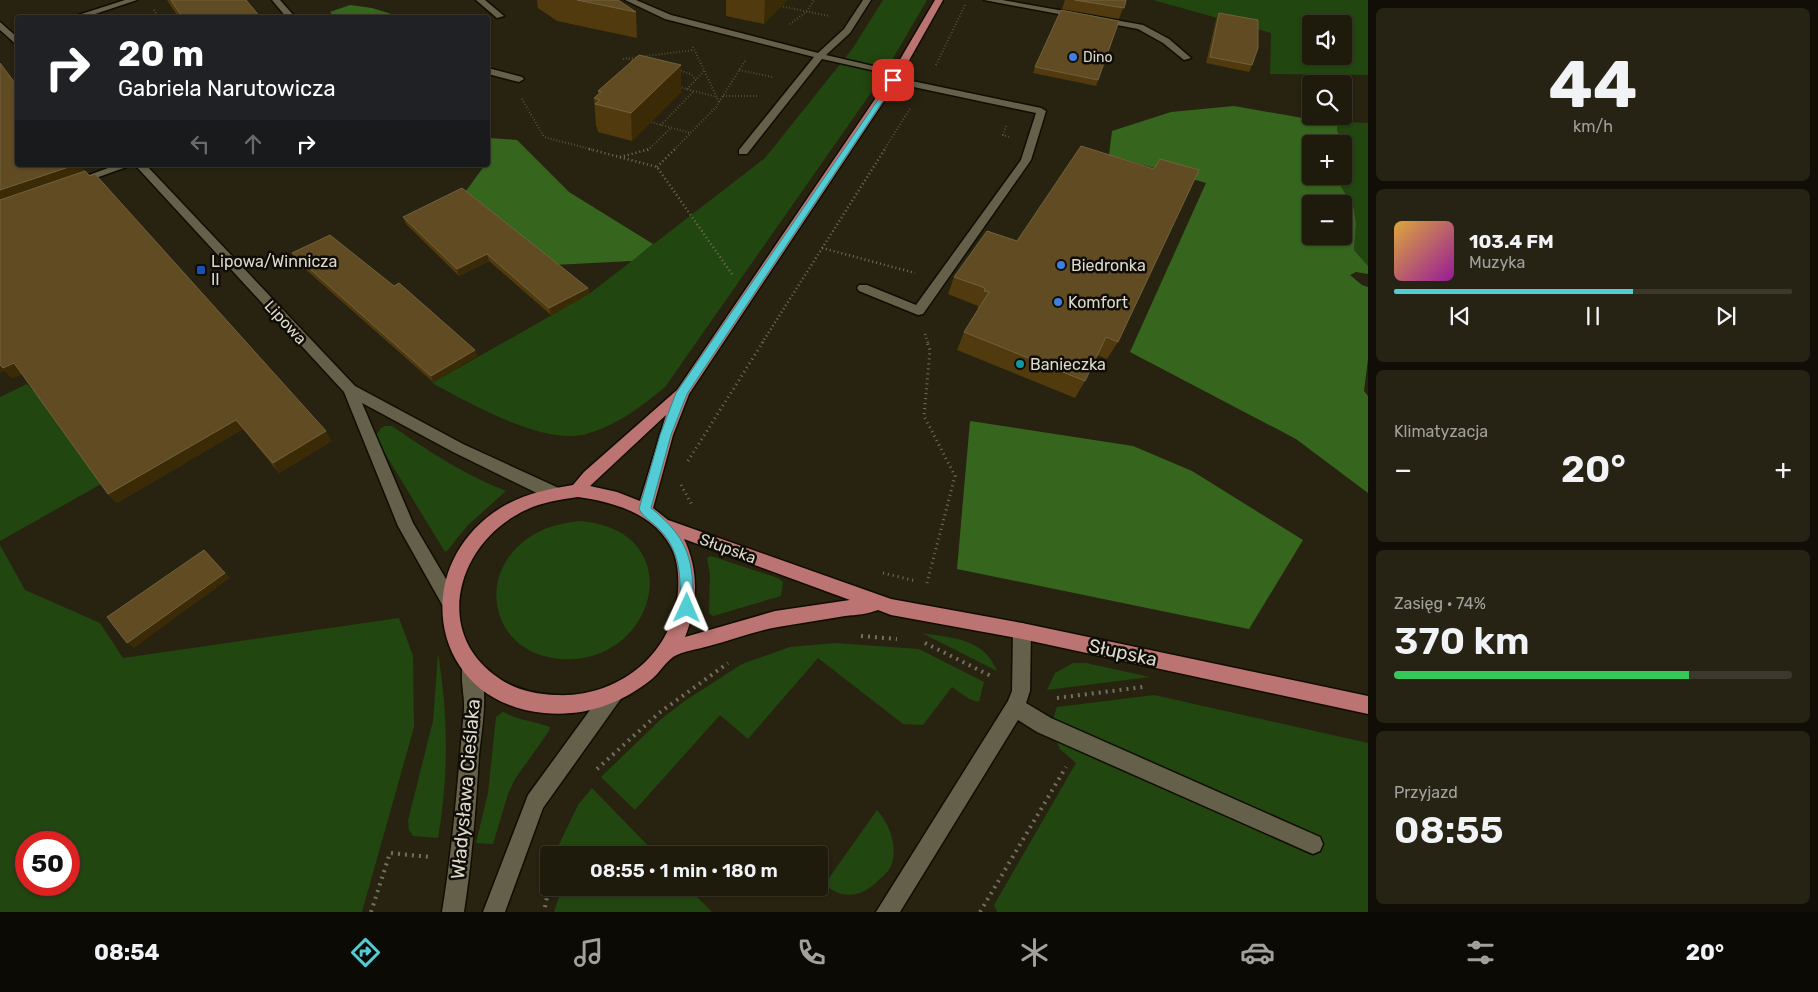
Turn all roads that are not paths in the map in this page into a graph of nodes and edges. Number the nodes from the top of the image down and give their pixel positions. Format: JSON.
{"nodes":[{"id":1,"x":133,"y":0,"type":"edge"},
{"id":2,"x":276,"y":0,"type":"edge"},
{"id":3,"x":480,"y":0,"type":"edge"},
{"id":4,"x":629,"y":0,"type":"edge"},
{"id":5,"x":867,"y":0,"type":"edge"},
{"id":6,"x":939,"y":0,"type":"edge"},
{"id":7,"x":988,"y":0,"type":"edge"},
{"id":8,"x":83,"y":15,"type":"edge"},
{"id":9,"x":289,"y":15,"type":"edge"},
{"id":10,"x":500,"y":16,"type":"dead end"},
{"id":11,"x":0,"y":25,"type":"edge"},
{"id":12,"x":14,"y":35,"type":"edge"},
{"id":13,"x":820,"y":56,"type":"junction"},
{"id":14,"x":1187,"y":58,"type":"dead end"},
{"id":15,"x":490,"y":71,"type":"edge"},
{"id":16,"x":895,"y":76,"type":"junction"},
{"id":17,"x":519,"y":78,"type":"dead end"},
{"id":18,"x":742,"y":152,"type":"dead end"},
{"id":19,"x":121,"y":167,"type":"edge"},
{"id":20,"x":142,"y":167,"type":"edge"},
{"id":21,"x":63,"y":186,"type":"edge"},
{"id":22,"x":864,"y":288,"type":"dead end"},
{"id":23,"x":350,"y":390,"type":"junction"},
{"id":24,"x":682,"y":393,"type":"junction"},
{"id":25,"x":578,"y":491,"type":"junction"},
{"id":26,"x":555,"y":494,"type":"junction"},
{"id":27,"x":645,"y":509,"type":"junction"},
{"id":28,"x":664,"y":526,"type":"junction"},
{"id":29,"x":450,"y":602,"type":"junction"},
{"id":30,"x":876,"y":603,"type":"junction"},
{"id":31,"x":1022,"y":631,"type":"junction"},
{"id":32,"x":671,"y":649,"type":"junction"},
{"id":33,"x":471,"y":666,"type":"junction"},
{"id":34,"x":613,"y":694,"type":"junction"},
{"id":35,"x":1018,"y":699,"type":"junction"},
{"id":36,"x":1368,"y":705,"type":"edge"},
{"id":37,"x":1312,"y":844,"type":"dead end"},
{"id":38,"x":453,"y":912,"type":"edge"},
{"id":39,"x":494,"y":912,"type":"edge"},
{"id":40,"x":887,"y":912,"type":"edge"}],
"edges":[{"from":1,"to":8,"type":"street"},
{"from":2,"to":9,"type":"street"},
{"from":3,"to":10,"type":"street"},
{"from":4,"to":13,"type":"street"},
{"from":5,"to":13,"type":"street"},
{"from":6,"to":16,"type":"main road"},
{"from":7,"to":14,"type":"street"},
{"from":11,"to":12,"type":"street"},
{"from":13,"to":16,"type":"street"},
{"from":13,"to":18,"type":"street"},
{"from":15,"to":17,"type":"street"},
{"from":16,"to":22,"type":"street"},
{"from":16,"to":24,"type":"main road"},
{"from":19,"to":21,"type":"street"},
{"from":20,"to":23,"type":"street","name":"Lipowa"},
{"from":23,"to":26,"type":"street","name":"Lipowa"},
{"from":23,"to":29,"type":"street","name":"Lipowa"},
{"from":24,"to":25,"type":"main road"},
{"from":24,"to":27,"type":"main road"},
{"from":25,"to":26,"type":"main road"},
{"from":25,"to":27,"type":"main road"},
{"from":26,"to":29,"type":"main road"},
{"from":27,"to":28,"type":"main road"},
{"from":28,"to":30,"type":"main road","name":"Słupska"},
{"from":28,"to":32,"type":"main road"},
{"from":29,"to":33,"type":"main road"},
{"from":30,"to":31,"type":"main road","name":"Słupska"},
{"from":30,"to":32,"type":"main road","name":"Słupska"},
{"from":31,"to":35,"type":"street"},
{"from":31,"to":36,"type":"main road","name":"Słupska"},
{"from":32,"to":34,"type":"main road"},
{"from":33,"to":34,"type":"main road"},
{"from":33,"to":38,"type":"street","name":"Władysława Cieślaka"},
{"from":34,"to":39,"type":"street"},
{"from":35,"to":37,"type":"street"},
{"from":35,"to":40,"type":"street"}]}
